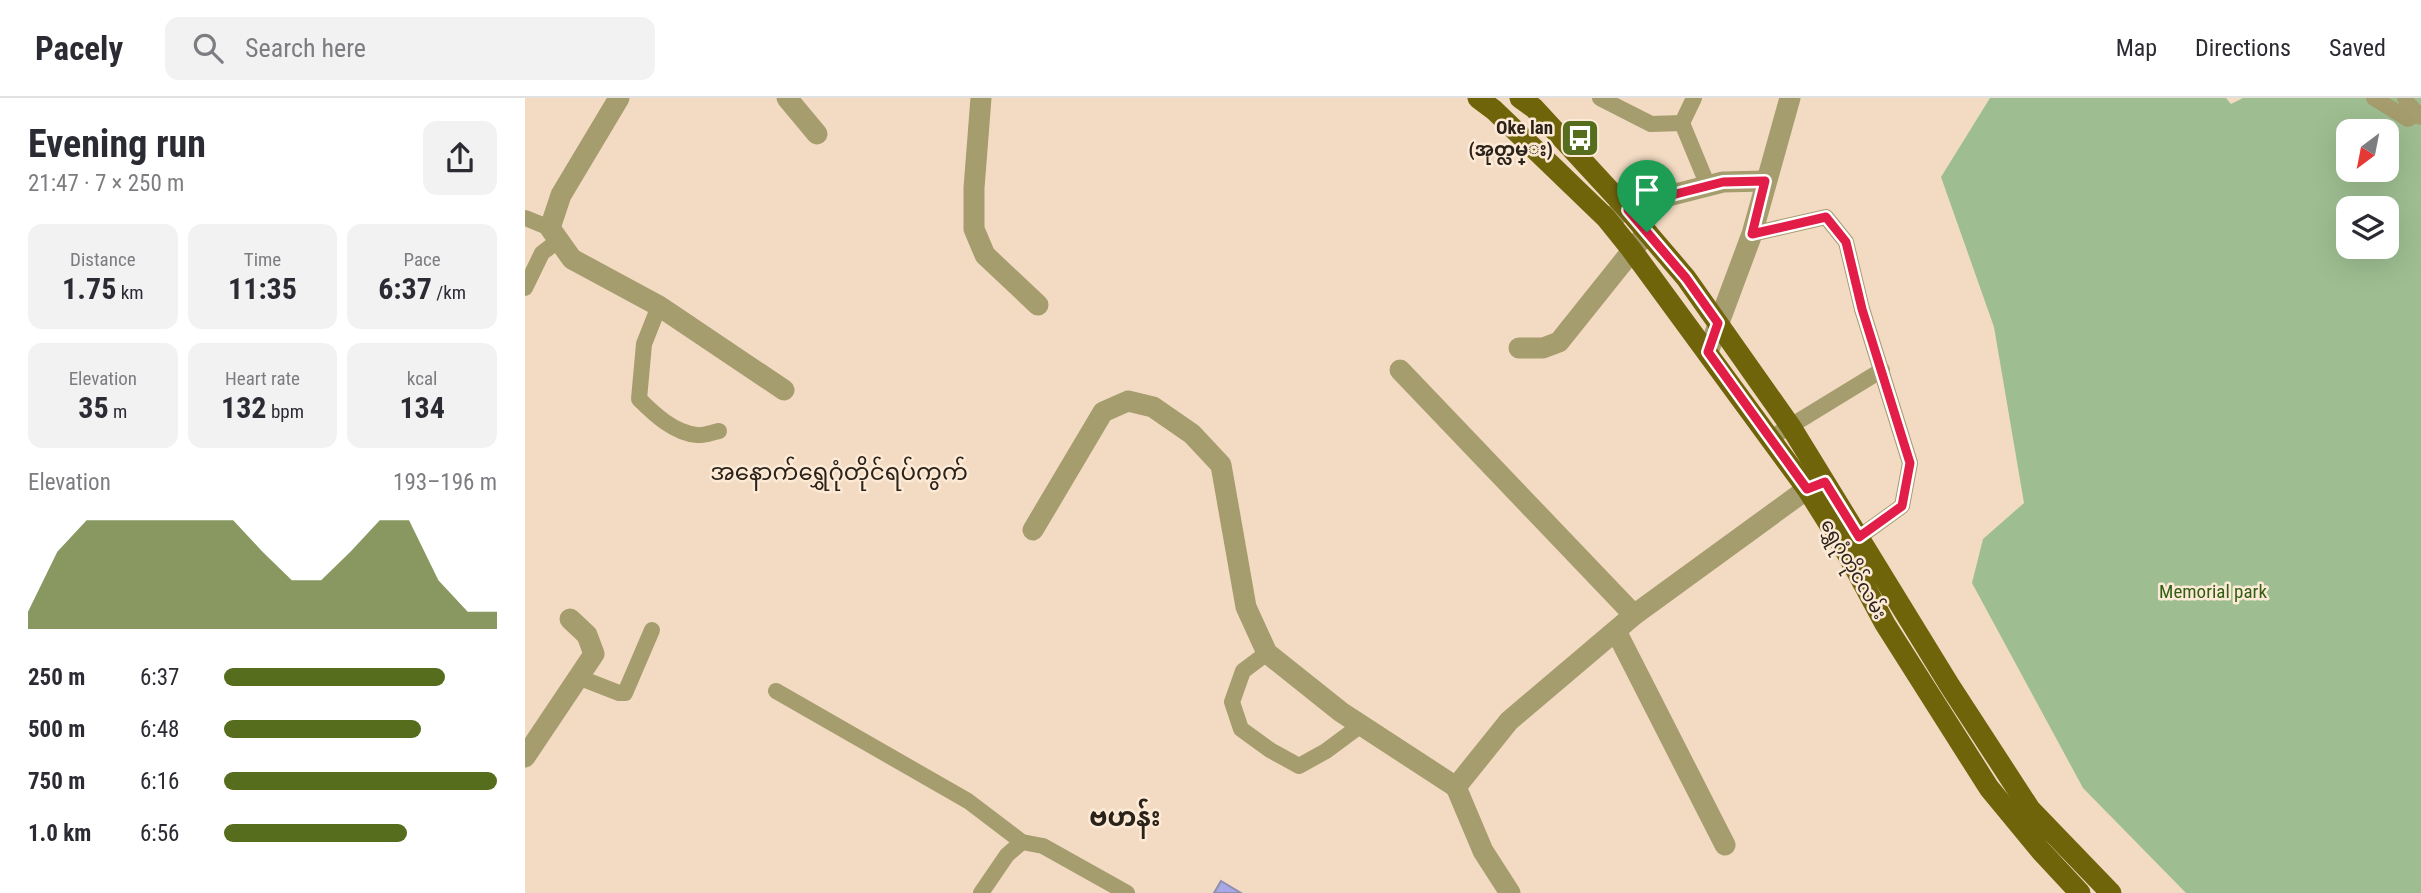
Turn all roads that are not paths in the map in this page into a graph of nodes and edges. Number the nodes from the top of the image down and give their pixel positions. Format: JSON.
{"nodes":[{"id":1,"x":619,"y":98,"type":"edge"},
{"id":2,"x":787,"y":98,"type":"edge"},
{"id":3,"x":981,"y":98,"type":"edge"},
{"id":4,"x":1478,"y":98,"type":"edge"},
{"id":5,"x":1520,"y":98,"type":"edge"},
{"id":6,"x":1600,"y":98,"type":"edge"},
{"id":7,"x":1694,"y":98,"type":"edge"},
{"id":8,"x":1790,"y":98,"type":"edge"},
{"id":9,"x":2374,"y":98,"type":"edge"},
{"id":10,"x":2405,"y":98,"type":"edge"},
{"id":11,"x":2419,"y":116,"type":"edge"},
{"id":12,"x":1682,"y":122,"type":"junction"},
{"id":13,"x":817,"y":134,"type":"dead end"},
{"id":14,"x":1765,"y":181,"type":"junction"},
{"id":15,"x":1708,"y":186,"type":"junction"},
{"id":16,"x":1628,"y":210,"type":"junction"},
{"id":17,"x":525,"y":218,"type":"edge"},
{"id":18,"x":1606,"y":218,"type":"junction"},
{"id":19,"x":1647,"y":232,"type":"junction"},
{"id":20,"x":554,"y":234,"type":"junction"},
{"id":21,"x":1752,"y":234,"type":"junction"},
{"id":22,"x":1631,"y":249,"type":"junction"},
{"id":23,"x":525,"y":288,"type":"edge"},
{"id":24,"x":1038,"y":305,"type":"dead end"},
{"id":25,"x":659,"y":306,"type":"junction"},
{"id":26,"x":1718,"y":323,"type":"junction"},
{"id":27,"x":1519,"y":348,"type":"dead end"},
{"id":28,"x":1708,"y":352,"type":"junction"},
{"id":29,"x":1400,"y":370,"type":"dead end"},
{"id":30,"x":1882,"y":370,"type":"junction"},
{"id":31,"x":784,"y":390,"type":"dead end"},
{"id":32,"x":1791,"y":427,"type":"junction"},
{"id":33,"x":719,"y":431,"type":"dead end"},
{"id":34,"x":1771,"y":438,"type":"junction"},
{"id":35,"x":1816,"y":486,"type":"junction"},
{"id":36,"x":1033,"y":530,"type":"dead end"},
{"id":37,"x":1851,"y":543,"type":"junction"},
{"id":38,"x":1634,"y":615,"type":"junction"},
{"id":39,"x":570,"y":619,"type":"dead end"},
{"id":40,"x":652,"y":631,"type":"dead end"},
{"id":41,"x":1616,"y":631,"type":"junction"},
{"id":42,"x":1267,"y":653,"type":"junction"},
{"id":43,"x":578,"y":677,"type":"junction"},
{"id":44,"x":776,"y":691,"type":"dead end"},
{"id":45,"x":1361,"y":725,"type":"junction"},
{"id":46,"x":525,"y":757,"type":"edge"},
{"id":47,"x":1456,"y":788,"type":"junction"},
{"id":48,"x":1022,"y":842,"type":"junction"},
{"id":49,"x":1725,"y":845,"type":"dead end"},
{"id":50,"x":981,"y":893,"type":"edge"},
{"id":51,"x":1127,"y":893,"type":"edge"},
{"id":52,"x":1510,"y":893,"type":"edge"},
{"id":53,"x":2080,"y":893,"type":"edge"},
{"id":54,"x":2111,"y":893,"type":"edge"}],
"edges":[{"from":1,"to":20,"type":"street"},
{"from":2,"to":13,"type":"street"},
{"from":3,"to":24,"type":"street"},
{"from":4,"to":18,"type":"main road","name":"ရွှေဂုံတိုင်လမ်း"},
{"from":5,"to":16,"type":"main road","name":"ရွှေဂုံတိုင်လမ်း"},
{"from":6,"to":12,"type":"lane"},
{"from":7,"to":12,"type":"lane"},
{"from":8,"to":14,"type":"street"},
{"from":9,"to":11,"type":"lane"},
{"from":10,"to":11,"type":"lane"},
{"from":12,"to":15,"type":"lane"},
{"from":14,"to":15,"type":"street"},
{"from":14,"to":21,"type":"street"},
{"from":15,"to":16,"type":"street"},
{"from":16,"to":18,"type":"street"},
{"from":16,"to":19,"type":"main road","name":"ရွှေဂုံတိုင်လမ်း"},
{"from":17,"to":20,"type":"lane"},
{"from":18,"to":22,"type":"main road","name":"ရွှေဂုံတိုင်လမ်း"},
{"from":19,"to":22,"type":"street"},
{"from":19,"to":26,"type":"main road","name":"ရွှေဂုံတိုင်လမ်း"},
{"from":20,"to":23,"type":"lane"},
{"from":20,"to":25,"type":"street"},
{"from":21,"to":26,"type":"street"},
{"from":21,"to":30,"type":"lane"},
{"from":22,"to":27,"type":"street"},
{"from":22,"to":28,"type":"main road","name":"ရွှေဂုံတိုင်လမ်း"},
{"from":25,"to":31,"type":"street"},
{"from":25,"to":33,"type":"lane"},
{"from":26,"to":28,"type":"street"},
{"from":26,"to":32,"type":"main road","name":"ရွှေဂုံတိုင်လမ်း"},
{"from":28,"to":34,"type":"main road","name":"ရွှေဂုံတိုင်လမ်း"},
{"from":29,"to":38,"type":"street"},
{"from":30,"to":32,"type":"lane"},
{"from":30,"to":37,"type":"lane"},
{"from":32,"to":34,"type":"lane"},
{"from":32,"to":35,"type":"main road","name":"ရွှေဂုံတိုင်လမ်း"},
{"from":34,"to":35,"type":"main road","name":"ရွှေဂုံတိုင်လမ်း"},
{"from":35,"to":37,"type":"main road","name":"ရွှေဂုံတိုင်လမ်း"},
{"from":35,"to":38,"type":"street"},
{"from":36,"to":42,"type":"street"},
{"from":37,"to":53,"type":"main road","name":"ရွှေဂုံတိုင်လမ်း"},
{"from":37,"to":54,"type":"main road","name":"ရွှေဂုံတိုင်လမ်း"},
{"from":38,"to":41,"type":"street"},
{"from":39,"to":43,"type":"street"},
{"from":40,"to":43,"type":"lane"},
{"from":41,"to":47,"type":"street"},
{"from":41,"to":49,"type":"street"},
{"from":42,"to":45,"type":"street"},
{"from":42,"to":45,"type":"lane"},
{"from":43,"to":46,"type":"street"},
{"from":44,"to":48,"type":"lane"},
{"from":45,"to":47,"type":"street"},
{"from":47,"to":52,"type":"street"},
{"from":48,"to":50,"type":"lane"},
{"from":48,"to":51,"type":"lane"}]}
